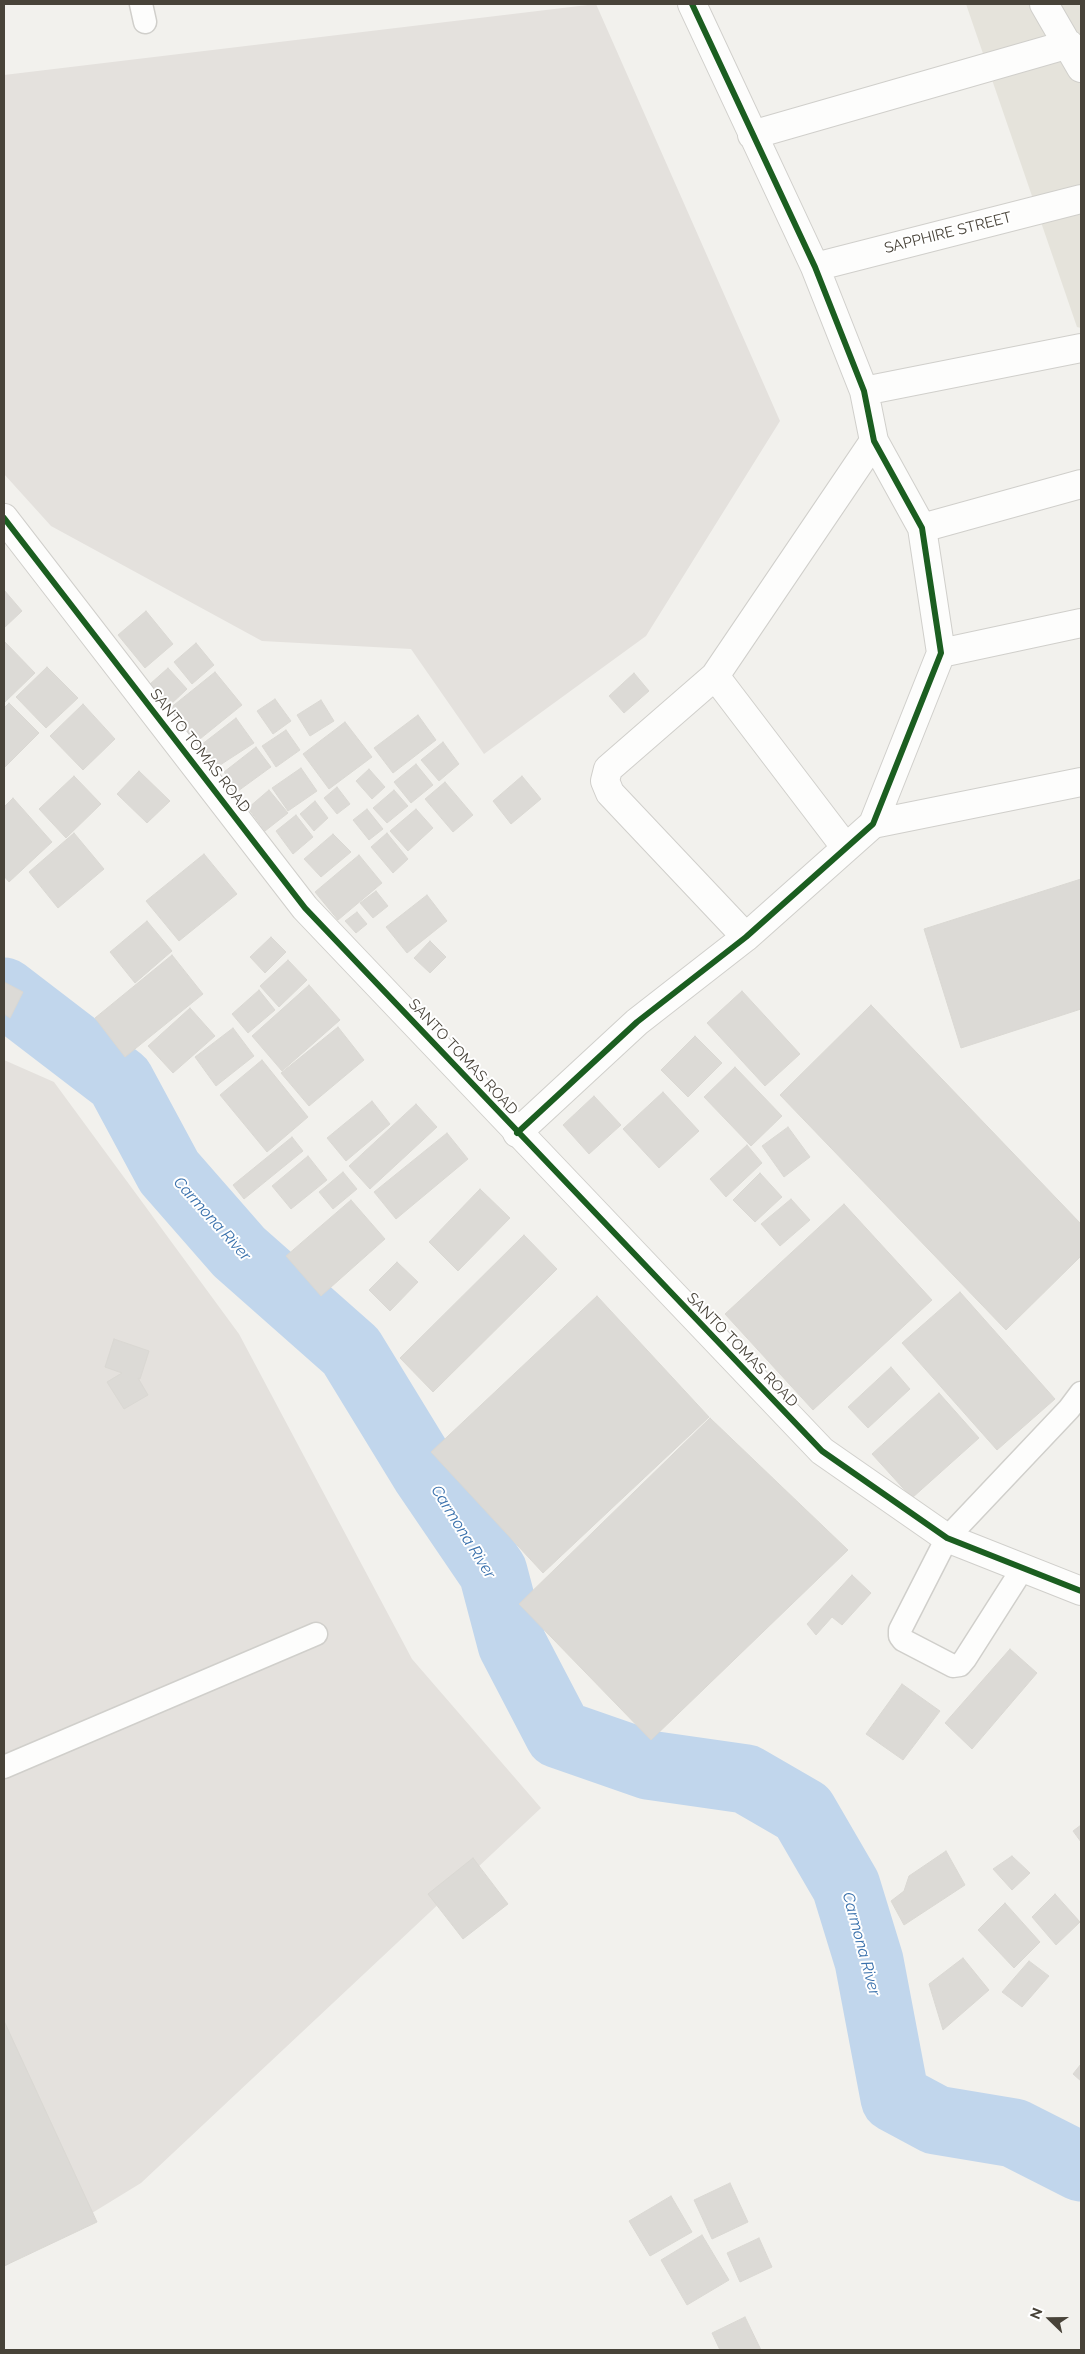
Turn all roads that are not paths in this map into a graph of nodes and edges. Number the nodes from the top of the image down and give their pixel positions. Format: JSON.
{"nodes":[{"id":1,"x":695,"y":4,"type":"edge"},
{"id":2,"x":1044,"y":4,"type":"edge"},
{"id":3,"x":1069,"y":44,"type":"junction"},
{"id":4,"x":1081,"y":68,"type":"edge"},
{"id":5,"x":752,"y":135,"type":"junction"},
{"id":6,"x":1081,"y":199,"type":"edge"},
{"id":7,"x":814,"y":267,"type":"junction"},
{"id":8,"x":1081,"y":348,"type":"edge"},
{"id":9,"x":864,"y":391,"type":"junction"},
{"id":10,"x":874,"y":440,"type":"junction"},
{"id":11,"x":1081,"y":484,"type":"edge"},
{"id":12,"x":4,"y":518,"type":"edge"},
{"id":13,"x":922,"y":528,"type":"junction"},
{"id":14,"x":1081,"y":623,"type":"edge"},
{"id":15,"x":941,"y":653,"type":"junction"},
{"id":16,"x":715,"y":676,"type":"junction"},
{"id":17,"x":1081,"y":782,"type":"edge"},
{"id":18,"x":873,"y":824,"type":"junction"},
{"id":19,"x":846,"y":848,"type":"junction"},
{"id":20,"x":746,"y":937,"type":"junction"},
{"id":21,"x":518,"y":1133,"type":"junction"},
{"id":22,"x":1081,"y":1393,"type":"edge"},
{"id":23,"x":947,"y":1538,"type":"junction"},
{"id":24,"x":1023,"y":1568,"type":"junction"},
{"id":25,"x":1081,"y":1591,"type":"edge"},
{"id":26,"x":316,"y":1634,"type":"dead end"},
{"id":27,"x":4,"y":1767,"type":"edge"}],
"edges":[{"from":1,"to":5,"type":"street"},
{"from":2,"to":3,"type":"street"},
{"from":3,"to":4,"type":"street"},
{"from":3,"to":5,"type":"street"},
{"from":5,"to":7,"type":"street"},
{"from":6,"to":7,"type":"street","name":"SAPPHIRE STREET"},
{"from":7,"to":9,"type":"street"},
{"from":8,"to":9,"type":"street"},
{"from":9,"to":10,"type":"street"},
{"from":10,"to":13,"type":"street"},
{"from":10,"to":16,"type":"street"},
{"from":11,"to":13,"type":"street"},
{"from":12,"to":21,"type":"street","name":"SANTO TOMAS ROAD"},
{"from":13,"to":15,"type":"street"},
{"from":14,"to":15,"type":"street"},
{"from":15,"to":18,"type":"street"},
{"from":16,"to":19,"type":"street"},
{"from":16,"to":20,"type":"street"},
{"from":17,"to":18,"type":"street"},
{"from":18,"to":19,"type":"street"},
{"from":19,"to":20,"type":"street"},
{"from":20,"to":21,"type":"street"},
{"from":21,"to":23,"type":"street","name":"SANTO TOMAS ROAD"},
{"from":22,"to":23,"type":"lane"},
{"from":23,"to":24,"type":"street","name":"SANTO TOMAS ROAD"},
{"from":23,"to":24,"type":"lane"},
{"from":24,"to":25,"type":"street","name":"SANTO TOMAS ROAD"},
{"from":26,"to":27,"type":"lane"}]}
